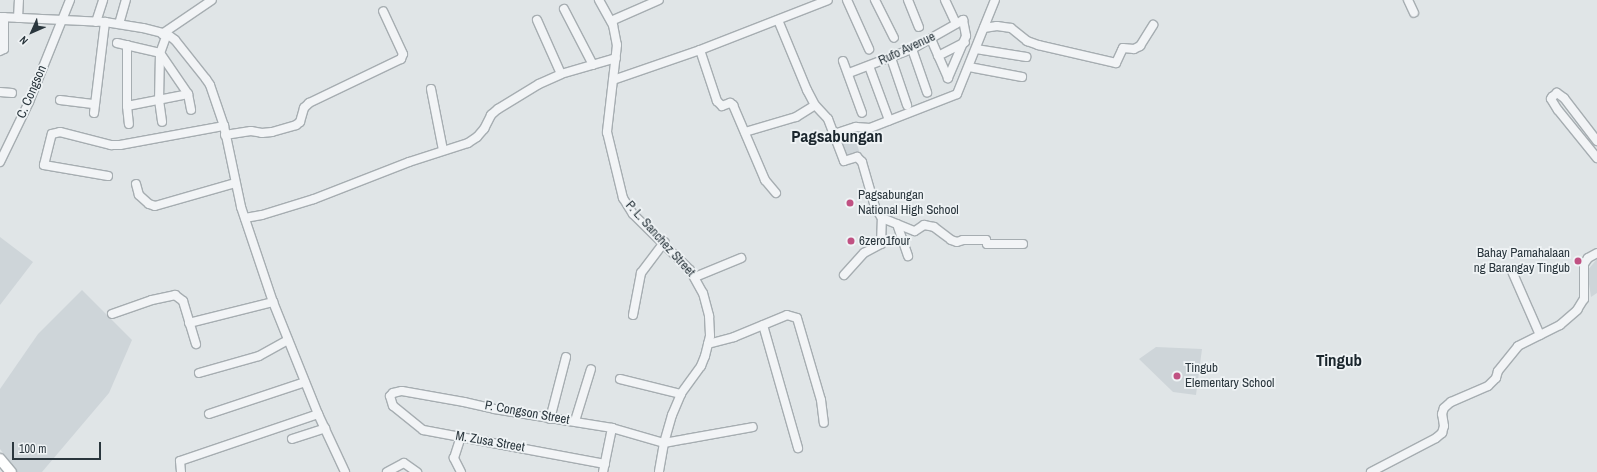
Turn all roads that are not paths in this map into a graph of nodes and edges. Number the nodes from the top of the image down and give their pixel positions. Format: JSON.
{"nodes":[{"id":1,"x":19,"y":0,"type":"edge"},
{"id":2,"x":70,"y":0,"type":"edge"},
{"id":3,"x":104,"y":0,"type":"edge"},
{"id":4,"x":126,"y":0,"type":"edge"},
{"id":5,"x":212,"y":0,"type":"edge"},
{"id":6,"x":599,"y":0,"type":"edge"},
{"id":7,"x":659,"y":0,"type":"edge"},
{"id":8,"x":828,"y":0,"type":"edge"},
{"id":9,"x":847,"y":0,"type":"edge"},
{"id":10,"x":875,"y":0,"type":"edge"},
{"id":11,"x":908,"y":0,"type":"edge"},
{"id":12,"x":945,"y":0,"type":"edge"},
{"id":13,"x":995,"y":0,"type":"edge"},
{"id":14,"x":1408,"y":0,"type":"edge"},
{"id":15,"x":564,"y":9,"type":"dead end"},
{"id":16,"x":383,"y":11,"type":"dead end"},
{"id":17,"x":1414,"y":13,"type":"dead end"},
{"id":18,"x":2,"y":17,"type":"edge"},
{"id":19,"x":18,"y":18,"type":"junction"},
{"id":20,"x":61,"y":20,"type":"junction"},
{"id":21,"x":537,"y":20,"type":"dead end"},
{"id":22,"x":778,"y":20,"type":"junction"},
{"id":23,"x":100,"y":22,"type":"junction"},
{"id":24,"x":611,"y":22,"type":"junction"},
{"id":25,"x":960,"y":22,"type":"junction"},
{"id":26,"x":119,"y":24,"type":"junction"},
{"id":27,"x":1153,"y":25,"type":"dead end"},
{"id":28,"x":919,"y":27,"type":"dead end"},
{"id":29,"x":984,"y":28,"type":"junction"},
{"id":30,"x":165,"y":34,"type":"junction"},
{"id":31,"x":894,"y":38,"type":"dead end"},
{"id":32,"x":931,"y":39,"type":"junction"},
{"id":33,"x":965,"y":42,"type":"junction"},
{"id":34,"x":117,"y":43,"type":"dead end"},
{"id":35,"x":127,"y":45,"type":"junction"},
{"id":36,"x":869,"y":48,"type":"dead end"},
{"id":37,"x":912,"y":49,"type":"junction"},
{"id":38,"x":976,"y":49,"type":"junction"},
{"id":39,"x":700,"y":50,"type":"junction"},
{"id":40,"x":0,"y":51,"type":"edge"},
{"id":41,"x":160,"y":53,"type":"junction"},
{"id":42,"x":938,"y":56,"type":"junction"},
{"id":43,"x":1026,"y":57,"type":"dead end"},
{"id":44,"x":616,"y":58,"type":"junction"},
{"id":45,"x":891,"y":58,"type":"junction"},
{"id":46,"x":843,"y":61,"type":"dead end"},
{"id":47,"x":593,"y":65,"type":"junction"},
{"id":48,"x":869,"y":66,"type":"junction"},
{"id":49,"x":968,"y":67,"type":"junction"},
{"id":50,"x":848,"y":73,"type":"junction"},
{"id":51,"x":561,"y":74,"type":"junction"},
{"id":52,"x":1022,"y":77,"type":"dead end"},
{"id":53,"x":613,"y":80,"type":"junction"},
{"id":54,"x":431,"y":89,"type":"dead end"},
{"id":55,"x":0,"y":92,"type":"edge"},
{"id":56,"x":927,"y":92,"type":"dead end"},
{"id":57,"x":12,"y":93,"type":"dead end"},
{"id":58,"x":188,"y":94,"type":"junction"},
{"id":59,"x":60,"y":100,"type":"dead end"},
{"id":60,"x":159,"y":100,"type":"junction"},
{"id":61,"x":907,"y":104,"type":"dead end"},
{"id":62,"x":816,"y":105,"type":"junction"},
{"id":63,"x":127,"y":106,"type":"junction"},
{"id":64,"x":191,"y":110,"type":"dead end"},
{"id":65,"x":862,"y":113,"type":"dead end"},
{"id":66,"x":889,"y":120,"type":"junction"},
{"id":67,"x":162,"y":122,"type":"dead end"},
{"id":68,"x":129,"y":124,"type":"dead end"},
{"id":69,"x":224,"y":130,"type":"junction"},
{"id":70,"x":745,"y":132,"type":"junction"},
{"id":71,"x":834,"y":134,"type":"junction"},
{"id":72,"x":1597,"y":140,"type":"edge"},
{"id":73,"x":444,"y":150,"type":"junction"},
{"id":74,"x":1597,"y":158,"type":"edge"},
{"id":75,"x":0,"y":162,"type":"edge"},
{"id":76,"x":108,"y":176,"type":"dead end"},
{"id":77,"x":235,"y":183,"type":"junction"},
{"id":78,"x":136,"y":184,"type":"dead end"},
{"id":79,"x":776,"y":193,"type":"dead end"},
{"id":80,"x":245,"y":218,"type":"junction"},
{"id":81,"x":882,"y":218,"type":"junction"},
{"id":82,"x":897,"y":224,"type":"junction"},
{"id":83,"x":664,"y":242,"type":"junction"},
{"id":84,"x":1023,"y":244,"type":"dead end"},
{"id":85,"x":1597,"y":253,"type":"edge"},
{"id":86,"x":908,"y":256,"type":"dead end"},
{"id":87,"x":741,"y":258,"type":"dead end"},
{"id":88,"x":1510,"y":269,"type":"dead end"},
{"id":89,"x":844,"y":274,"type":"dead end"},
{"id":90,"x":695,"y":277,"type":"junction"},
{"id":91,"x":274,"y":302,"type":"junction"},
{"id":92,"x":112,"y":314,"type":"dead end"},
{"id":93,"x":633,"y":315,"type":"dead end"},
{"id":94,"x":189,"y":323,"type":"junction"},
{"id":95,"x":763,"y":325,"type":"junction"},
{"id":96,"x":1540,"y":335,"type":"junction"},
{"id":97,"x":288,"y":340,"type":"junction"},
{"id":98,"x":196,"y":344,"type":"dead end"},
{"id":99,"x":708,"y":344,"type":"junction"},
{"id":100,"x":566,"y":357,"type":"dead end"},
{"id":101,"x":590,"y":369,"type":"dead end"},
{"id":102,"x":199,"y":373,"type":"dead end"},
{"id":103,"x":620,"y":379,"type":"dead end"},
{"id":104,"x":305,"y":382,"type":"junction"},
{"id":105,"x":681,"y":394,"type":"junction"},
{"id":106,"x":390,"y":396,"type":"joint"},
{"id":107,"x":209,"y":414,"type":"dead end"},
{"id":108,"x":318,"y":414,"type":"junction"},
{"id":109,"x":550,"y":419,"type":"junction"},
{"id":110,"x":576,"y":421,"type":"junction"},
{"id":111,"x":824,"y":423,"type":"dead end"},
{"id":112,"x":753,"y":427,"type":"dead end"},
{"id":113,"x":325,"y":428,"type":"junction"},
{"id":114,"x":612,"y":428,"type":"junction"},
{"id":115,"x":461,"y":437,"type":"junction"},
{"id":116,"x":292,"y":439,"type":"dead end"},
{"id":117,"x":664,"y":443,"type":"junction"},
{"id":118,"x":798,"y":448,"type":"dead end"},
{"id":119,"x":0,"y":459,"type":"edge"},
{"id":120,"x":605,"y":464,"type":"junction"},
{"id":121,"x":11,"y":472,"type":"edge"},
{"id":122,"x":181,"y":472,"type":"edge"},
{"id":123,"x":345,"y":472,"type":"edge"},
{"id":124,"x":387,"y":472,"type":"edge"},
{"id":125,"x":417,"y":472,"type":"edge"},
{"id":126,"x":461,"y":472,"type":"edge"},
{"id":127,"x":603,"y":472,"type":"edge"},
{"id":128,"x":659,"y":472,"type":"edge"},
{"id":129,"x":1371,"y":472,"type":"edge"}],
"edges":[{"from":1,"to":19,"type":"street"},
{"from":2,"to":20,"type":"street","name":"C. Congson"},
{"from":3,"to":23,"type":"street"},
{"from":4,"to":26,"type":"street"},
{"from":5,"to":30,"type":"street"},
{"from":6,"to":24,"type":"street","name":"P. L. Sanchez Street"},
{"from":7,"to":24,"type":"street"},
{"from":8,"to":22,"type":"street"},
{"from":9,"to":36,"type":"street"},
{"from":10,"to":31,"type":"street"},
{"from":11,"to":28,"type":"street"},
{"from":12,"to":25,"type":"street"},
{"from":13,"to":29,"type":"street"},
{"from":14,"to":17,"type":"street"},
{"from":15,"to":47,"type":"street"},
{"from":16,"to":69,"type":"street"},
{"from":18,"to":19,"type":"street"},
{"from":18,"to":40,"type":"street"},
{"from":19,"to":20,"type":"street"},
{"from":20,"to":23,"type":"street"},
{"from":20,"to":75,"type":"street","name":"C. Congson"},
{"from":21,"to":51,"type":"street"},
{"from":22,"to":39,"type":"street"},
{"from":22,"to":62,"type":"street"},
{"from":23,"to":26,"type":"street"},
{"from":23,"to":59,"type":"street"},
{"from":24,"to":44,"type":"street","name":"P. L. Sanchez Street"},
{"from":25,"to":32,"type":"street","name":"Rufo Avenue"},
{"from":25,"to":33,"type":"street"},
{"from":26,"to":30,"type":"street"},
{"from":27,"to":29,"type":"street"},
{"from":29,"to":38,"type":"street"},
{"from":30,"to":41,"type":"street"},
{"from":30,"to":69,"type":"street"},
{"from":32,"to":37,"type":"street","name":"Rufo Avenue"},
{"from":32,"to":42,"type":"street"},
{"from":33,"to":42,"type":"street"},
{"from":33,"to":42,"type":"street"},
{"from":34,"to":35,"type":"street"},
{"from":35,"to":41,"type":"street"},
{"from":35,"to":63,"type":"street"},
{"from":37,"to":45,"type":"street","name":"Rufo Avenue"},
{"from":37,"to":56,"type":"street"},
{"from":38,"to":43,"type":"street"},
{"from":38,"to":49,"type":"street"},
{"from":39,"to":53,"type":"street"},
{"from":39,"to":70,"type":"street"},
{"from":41,"to":58,"type":"street"},
{"from":41,"to":60,"type":"street"},
{"from":44,"to":47,"type":"street"},
{"from":44,"to":53,"type":"street","name":"P. L. Sanchez Street"},
{"from":45,"to":48,"type":"street","name":"Rufo Avenue"},
{"from":45,"to":61,"type":"street"},
{"from":46,"to":50,"type":"street"},
{"from":47,"to":51,"type":"street"},
{"from":48,"to":50,"type":"street","name":"Rufo Avenue"},
{"from":48,"to":66,"type":"street"},
{"from":49,"to":52,"type":"street"},
{"from":49,"to":66,"type":"street"},
{"from":50,"to":65,"type":"street"},
{"from":51,"to":73,"type":"street"},
{"from":53,"to":83,"type":"street","name":"P. L. Sanchez Street"},
{"from":54,"to":73,"type":"street"},
{"from":55,"to":57,"type":"street"},
{"from":58,"to":60,"type":"street"},
{"from":58,"to":64,"type":"street"},
{"from":60,"to":63,"type":"street"},
{"from":60,"to":67,"type":"street"},
{"from":62,"to":70,"type":"street"},
{"from":62,"to":71,"type":"street"},
{"from":63,"to":68,"type":"street"},
{"from":66,"to":71,"type":"street"},
{"from":69,"to":76,"type":"street"},
{"from":69,"to":77,"type":"street"},
{"from":70,"to":79,"type":"street"},
{"from":71,"to":81,"type":"street"},
{"from":72,"to":74,"type":"street"},
{"from":73,"to":80,"type":"street"},
{"from":77,"to":78,"type":"street"},
{"from":77,"to":80,"type":"street"},
{"from":80,"to":91,"type":"street"},
{"from":81,"to":82,"type":"street"},
{"from":81,"to":89,"type":"street"},
{"from":82,"to":84,"type":"street"},
{"from":82,"to":86,"type":"street"},
{"from":83,"to":90,"type":"street","name":"P. L. Sanchez Street"},
{"from":83,"to":93,"type":"street"},
{"from":85,"to":96,"type":"street"},
{"from":87,"to":90,"type":"street"},
{"from":88,"to":96,"type":"street"},
{"from":90,"to":99,"type":"street","name":"P. L. Sanchez Street"},
{"from":91,"to":94,"type":"street"},
{"from":91,"to":97,"type":"street"},
{"from":92,"to":94,"type":"street"},
{"from":94,"to":98,"type":"street"},
{"from":95,"to":99,"type":"street"},
{"from":95,"to":111,"type":"street"},
{"from":95,"to":118,"type":"street"},
{"from":96,"to":129,"type":"street"},
{"from":97,"to":102,"type":"street"},
{"from":97,"to":104,"type":"street"},
{"from":99,"to":105,"type":"street","name":"P. L. Sanchez Street"},
{"from":100,"to":109,"type":"street"},
{"from":101,"to":110,"type":"street"},
{"from":103,"to":105,"type":"street"},
{"from":104,"to":107,"type":"street"},
{"from":104,"to":108,"type":"street"},
{"from":105,"to":117,"type":"street","name":"P. L. Sanchez Street"},
{"from":106,"to":109,"type":"street","name":"P. Congson Street"},
{"from":106,"to":115,"type":"street","name":"M. Zusa Street"},
{"from":108,"to":113,"type":"street"},
{"from":108,"to":122,"type":"street"},
{"from":109,"to":110,"type":"street","name":"P. Congson Street"},
{"from":110,"to":114,"type":"street","name":"P. Congson Street"},
{"from":112,"to":117,"type":"street"},
{"from":113,"to":116,"type":"street"},
{"from":113,"to":123,"type":"street"},
{"from":114,"to":117,"type":"street","name":"P. Congson Street"},
{"from":114,"to":120,"type":"street"},
{"from":115,"to":120,"type":"street","name":"M. Zusa Street"},
{"from":115,"to":126,"type":"street"},
{"from":117,"to":128,"type":"street","name":"P. L. Sanchez Street"},
{"from":119,"to":121,"type":"main road"},
{"from":120,"to":127,"type":"street"},
{"from":124,"to":125,"type":"street"}]}
